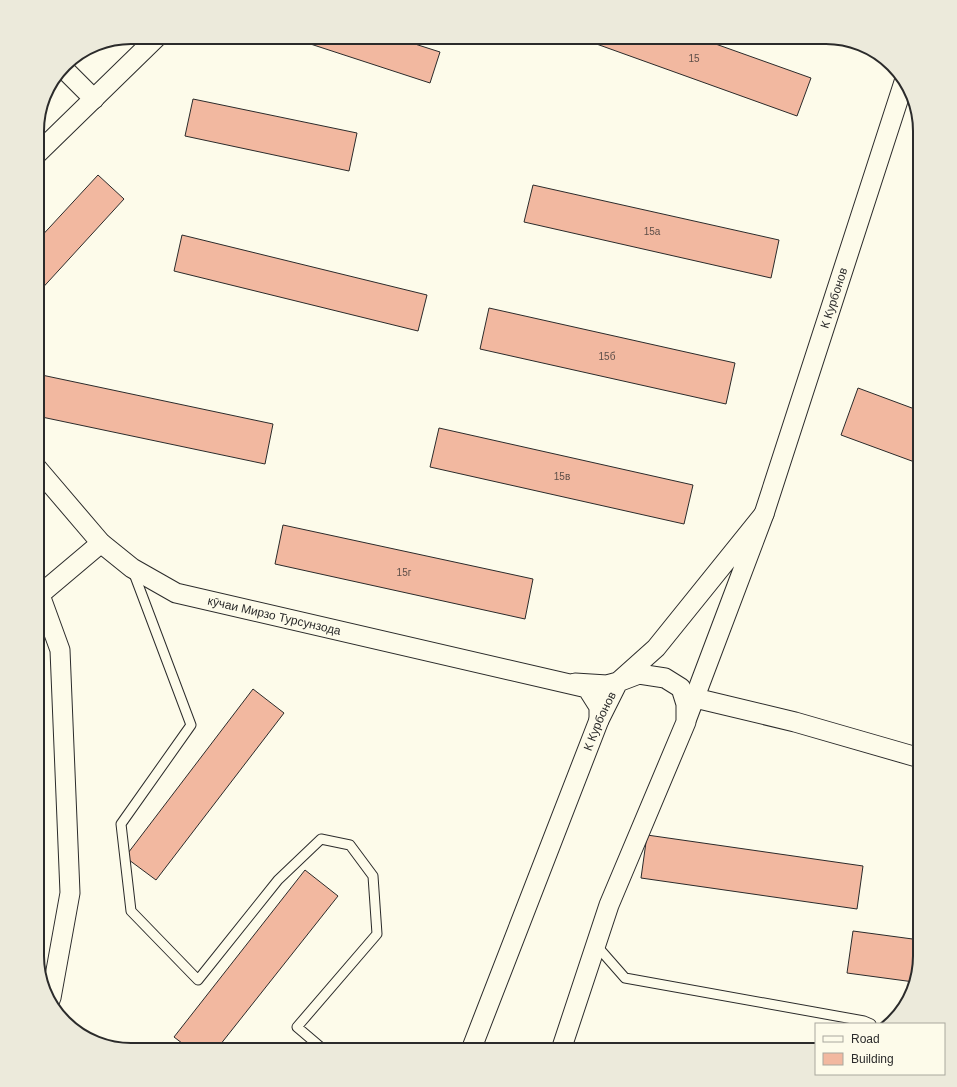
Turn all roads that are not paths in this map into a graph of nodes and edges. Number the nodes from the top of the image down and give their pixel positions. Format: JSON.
{"nodes":[{"id":1,"x":151,"y":44,"type":"edge"},
{"id":2,"x":68,"y":72,"type":"edge"},
{"id":3,"x":902,"y":88,"type":"edge"},
{"id":4,"x":94,"y":99,"type":"junction"},
{"id":5,"x":44,"y":147,"type":"edge"},
{"id":6,"x":44,"y":476,"type":"edge"},
{"id":7,"x":764,"y":514,"type":"junction"},
{"id":8,"x":101,"y":543,"type":"junction"},
{"id":9,"x":132,"y":568,"type":"junction"},
{"id":10,"x":44,"y":591,"type":"edge"},
{"id":11,"x":44,"y":611,"type":"edge"},
{"id":12,"x":558,"y":681,"type":"junction"},
{"id":13,"x":618,"y":682,"type":"junction"},
{"id":14,"x":695,"y":698,"type":"junction"},
{"id":15,"x":599,"y":720,"type":"junction"},
{"id":16,"x":686,"y":722,"type":"junction"},
{"id":17,"x":913,"y":756,"type":"edge"},
{"id":18,"x":596,"y":945,"type":"junction"},
{"id":19,"x":52,"y":992,"type":"edge"},
{"id":20,"x":869,"y":1023,"type":"edge"},
{"id":21,"x":315,"y":1043,"type":"edge"},
{"id":22,"x":474,"y":1043,"type":"edge"},
{"id":23,"x":563,"y":1043,"type":"edge"}],
"edges":[{"from":1,"to":4,"type":"street"},
{"from":2,"to":4,"type":"street"},
{"from":3,"to":7,"type":"street","name":"К Курбонов"},
{"from":4,"to":5,"type":"street"},
{"from":6,"to":8,"type":"street","name":"кӯчаи Мирзо Турсунзода"},
{"from":7,"to":13,"type":"street"},
{"from":7,"to":14,"type":"street","name":"К Курбонов"},
{"from":8,"to":9,"type":"street","name":"кӯчаи Мирзо Турсунзода"},
{"from":8,"to":10,"type":"street"},
{"from":9,"to":12,"type":"street","name":"кӯчаи Мирзо Турсунзода"},
{"from":9,"to":21,"type":"lane"},
{"from":11,"to":19,"type":"street"},
{"from":12,"to":13,"type":"street"},
{"from":12,"to":15,"type":"street"},
{"from":13,"to":15,"type":"street","name":"К Курбонов"},
{"from":13,"to":16,"type":"street","name":"К Курбонов"},
{"from":14,"to":16,"type":"street","name":"К Курбонов"},
{"from":14,"to":17,"type":"street"},
{"from":15,"to":22,"type":"street","name":"К Курбонов"},
{"from":16,"to":18,"type":"street","name":"К Курбонов"},
{"from":18,"to":20,"type":"lane"},
{"from":18,"to":23,"type":"street","name":"К Курбонов"}]}
